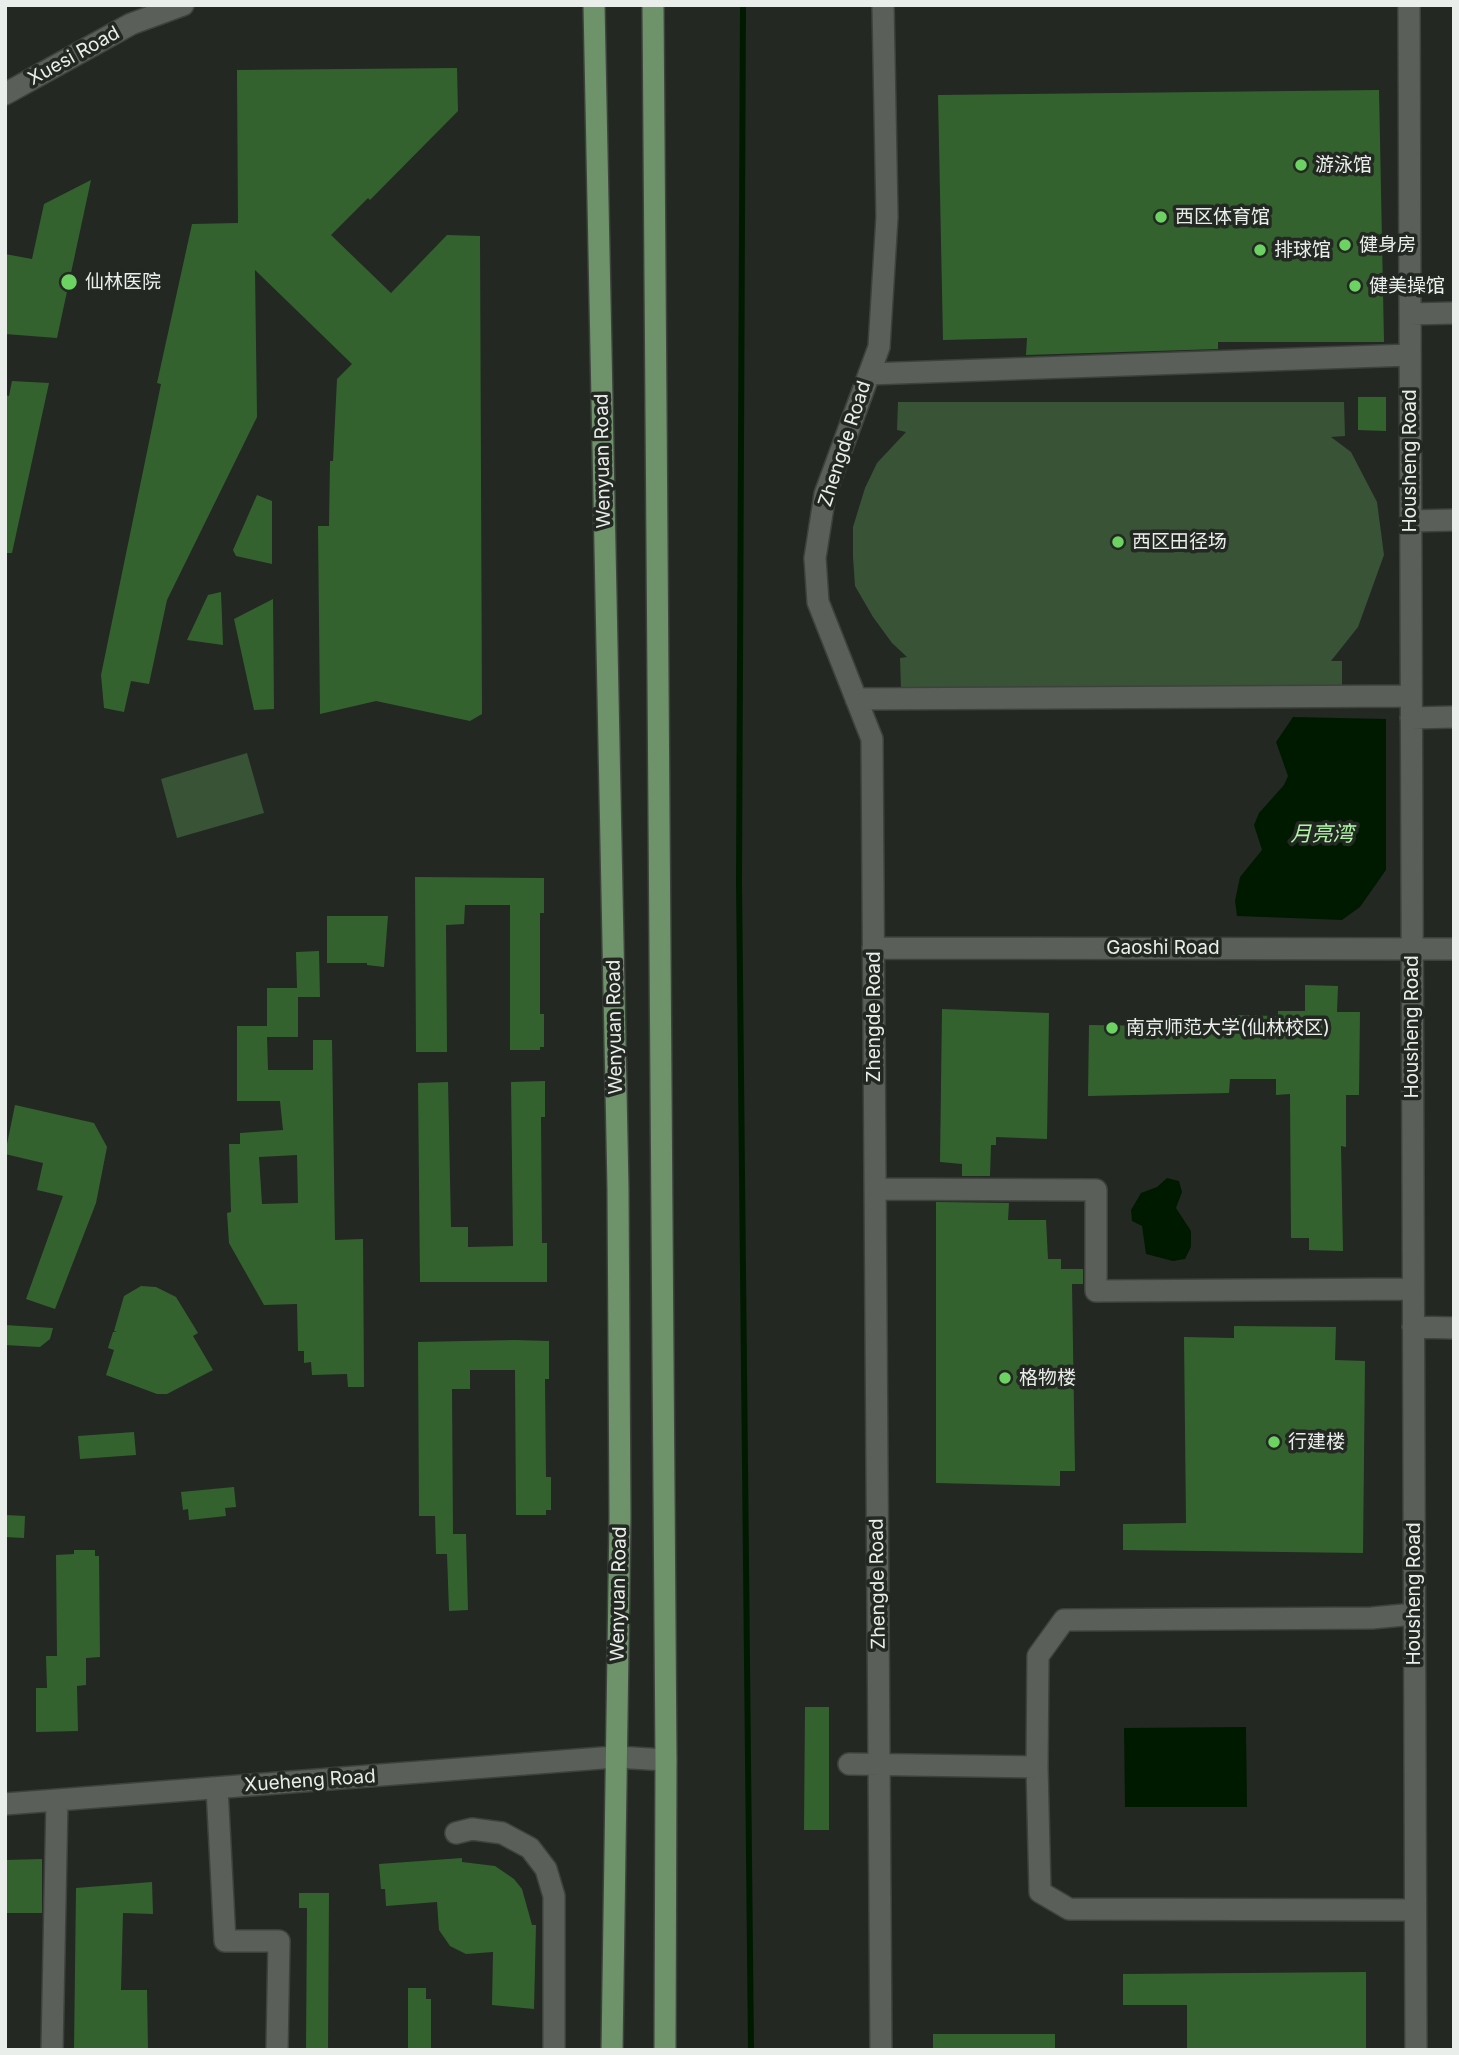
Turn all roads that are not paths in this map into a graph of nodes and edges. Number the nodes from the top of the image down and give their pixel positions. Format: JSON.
{"nodes":[{"id":1,"x":183,"y":5,"type":"edge"},
{"id":2,"x":594,"y":5,"type":"edge"},
{"id":3,"x":653,"y":5,"type":"edge"},
{"id":4,"x":883,"y":5,"type":"edge"},
{"id":5,"x":1409,"y":5,"type":"edge"},
{"id":6,"x":5,"y":94,"type":"edge"},
{"id":7,"x":1454,"y":313,"type":"edge"},
{"id":8,"x":1410,"y":314,"type":"junction"},
{"id":9,"x":1410,"y":355,"type":"junction"},
{"id":10,"x":869,"y":373,"type":"junction"},
{"id":11,"x":1454,"y":520,"type":"edge"},
{"id":12,"x":1411,"y":522,"type":"junction"},
{"id":13,"x":1411,"y":696,"type":"junction"},
{"id":14,"x":856,"y":699,"type":"junction"},
{"id":15,"x":1454,"y":717,"type":"edge"},
{"id":16,"x":1411,"y":718,"type":"junction"},
{"id":17,"x":873,"y":948,"type":"junction"},
{"id":18,"x":1412,"y":948,"type":"junction"},
{"id":19,"x":1454,"y":949,"type":"edge"},
{"id":20,"x":875,"y":1189,"type":"junction"},
{"id":21,"x":1413,"y":1289,"type":"junction"},
{"id":22,"x":1413,"y":1327,"type":"junction"},
{"id":23,"x":1454,"y":1328,"type":"edge"},
{"id":24,"x":1414,"y":1614,"type":"junction"},
{"id":25,"x":615,"y":1757,"type":"junction"},
{"id":26,"x":666,"y":1760,"type":"junction"},
{"id":27,"x":849,"y":1764,"type":"dead end"},
{"id":28,"x":880,"y":1764,"type":"junction"},
{"id":29,"x":1037,"y":1766,"type":"junction"},
{"id":30,"x":217,"y":1788,"type":"junction"},
{"id":31,"x":57,"y":1800,"type":"junction"},
{"id":32,"x":5,"y":1804,"type":"edge"},
{"id":33,"x":456,"y":1833,"type":"dead end"},
{"id":34,"x":1415,"y":1910,"type":"junction"},
{"id":35,"x":52,"y":2050,"type":"edge"},
{"id":36,"x":278,"y":2050,"type":"edge"},
{"id":37,"x":554,"y":2050,"type":"edge"},
{"id":38,"x":612,"y":2050,"type":"edge"},
{"id":39,"x":665,"y":2050,"type":"edge"},
{"id":40,"x":881,"y":2050,"type":"edge"},
{"id":41,"x":1416,"y":2050,"type":"edge"}],
"edges":[{"from":1,"to":6,"type":"street","name":"Xuesi Road"},
{"from":2,"to":25,"type":"main road","name":"Wenyuan Road"},
{"from":3,"to":26,"type":"main road"},
{"from":4,"to":10,"type":"street","name":"Zhengde Road"},
{"from":5,"to":8,"type":"street","name":"Housheng Road"},
{"from":7,"to":8,"type":"street"},
{"from":8,"to":9,"type":"street","name":"Housheng Road"},
{"from":9,"to":10,"type":"street"},
{"from":9,"to":12,"type":"street","name":"Housheng Road"},
{"from":10,"to":14,"type":"street","name":"Zhengde Road"},
{"from":11,"to":12,"type":"street"},
{"from":12,"to":13,"type":"street","name":"Housheng Road"},
{"from":13,"to":14,"type":"street"},
{"from":13,"to":16,"type":"street","name":"Housheng Road"},
{"from":14,"to":17,"type":"street","name":"Zhengde Road"},
{"from":15,"to":16,"type":"street"},
{"from":16,"to":18,"type":"street","name":"Housheng Road"},
{"from":17,"to":18,"type":"street","name":"Gaoshi Road"},
{"from":17,"to":20,"type":"street","name":"Zhengde Road"},
{"from":18,"to":19,"type":"street","name":"Gaoshi Road"},
{"from":18,"to":21,"type":"street","name":"Housheng Road"},
{"from":20,"to":21,"type":"street"},
{"from":20,"to":28,"type":"street","name":"Zhengde Road"},
{"from":21,"to":22,"type":"street","name":"Housheng Road"},
{"from":22,"to":23,"type":"street"},
{"from":22,"to":24,"type":"street","name":"Housheng Road"},
{"from":24,"to":29,"type":"street"},
{"from":24,"to":34,"type":"street","name":"Housheng Road"},
{"from":25,"to":26,"type":"street","name":"Xueheng Road"},
{"from":25,"to":30,"type":"street","name":"Xueheng Road"},
{"from":25,"to":38,"type":"main road","name":"Wenyuan Road"},
{"from":26,"to":39,"type":"main road"},
{"from":27,"to":28,"type":"street"},
{"from":28,"to":29,"type":"street"},
{"from":28,"to":40,"type":"street","name":"Zhengde Road"},
{"from":29,"to":34,"type":"street"},
{"from":30,"to":31,"type":"street","name":"Xueheng Road"},
{"from":30,"to":36,"type":"street"},
{"from":31,"to":32,"type":"street","name":"Xueheng Road"},
{"from":31,"to":35,"type":"street"},
{"from":33,"to":37,"type":"street"},
{"from":34,"to":41,"type":"street","name":"Housheng Road"}]}
